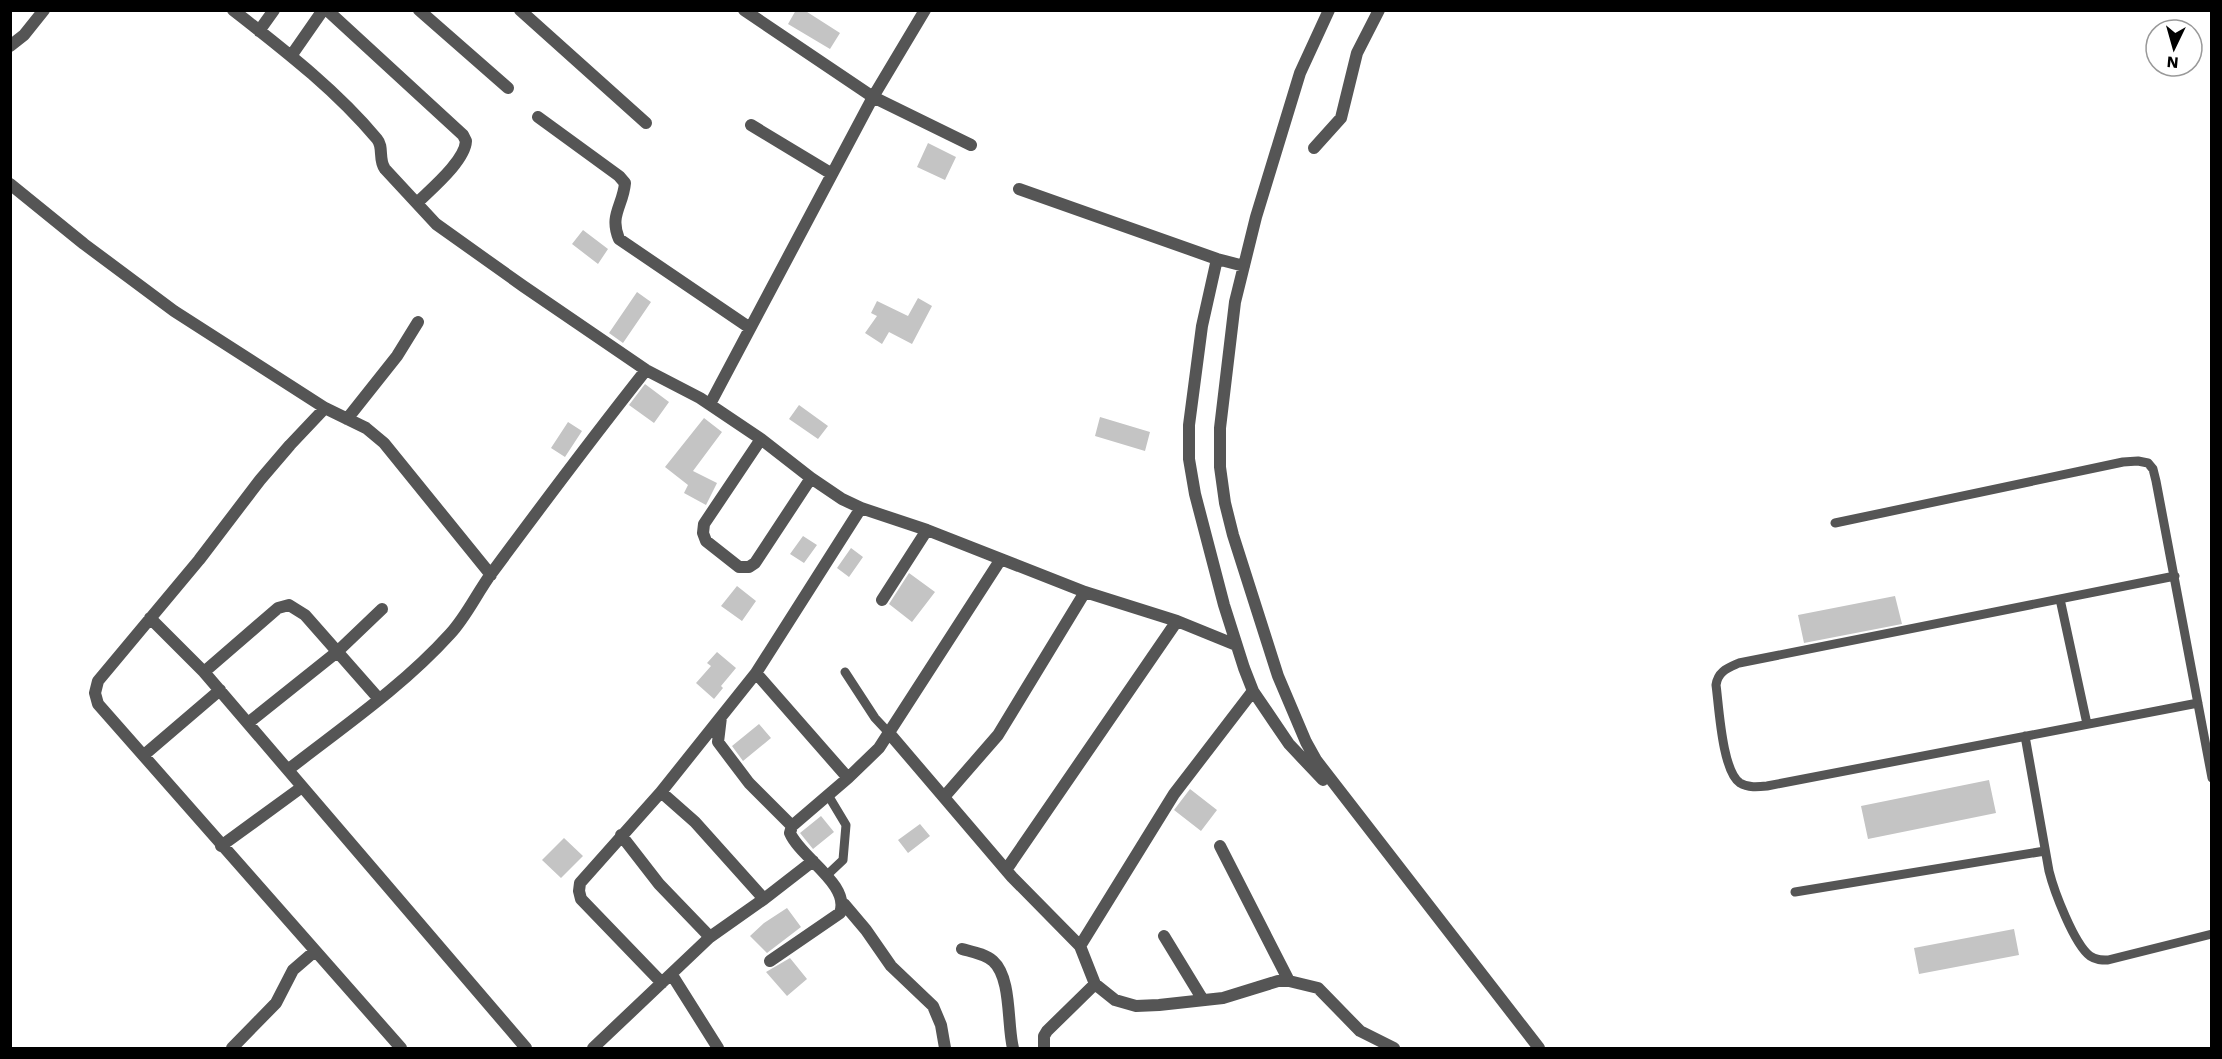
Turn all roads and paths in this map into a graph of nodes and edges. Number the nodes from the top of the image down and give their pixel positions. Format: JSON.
{"nodes":[{"id":1,"x":44,"y":10,"type":"edge"},
{"id":2,"x":233,"y":10,"type":"edge"},
{"id":3,"x":274,"y":10,"type":"edge"},
{"id":4,"x":325,"y":10,"type":"edge"},
{"id":5,"x":419,"y":10,"type":"edge"},
{"id":6,"x":520,"y":10,"type":"edge"},
{"id":7,"x":744,"y":10,"type":"edge"},
{"id":8,"x":925,"y":10,"type":"edge"},
{"id":9,"x":1329,"y":10,"type":"edge"},
{"id":10,"x":1379,"y":10,"type":"edge"},
{"id":11,"x":433,"y":15,"type":"edge"},
{"id":12,"x":259,"y":31,"type":"junction"},
{"id":13,"x":10,"y":46,"type":"edge"},
{"id":14,"x":291,"y":56,"type":"junction"},
{"id":15,"x":508,"y":88,"type":"dead end"},
{"id":16,"x":873,"y":97,"type":"junction"},
{"id":17,"x":538,"y":117,"type":"dead end"},
{"id":18,"x":646,"y":123,"type":"dead end"},
{"id":19,"x":752,"y":125,"type":"dead end"},
{"id":20,"x":971,"y":145,"type":"dead end"},
{"id":21,"x":1314,"y":148,"type":"dead end"},
{"id":22,"x":832,"y":174,"type":"junction"},
{"id":23,"x":10,"y":184,"type":"edge"},
{"id":24,"x":1019,"y":189,"type":"dead end"},
{"id":25,"x":417,"y":202,"type":"junction"},
{"id":26,"x":1217,"y":260,"type":"junction"},
{"id":27,"x":1244,"y":266,"type":"junction"},
{"id":28,"x":418,"y":322,"type":"dead end"},
{"id":29,"x":750,"y":328,"type":"junction"},
{"id":30,"x":646,"y":370,"type":"junction"},
{"id":31,"x":710,"y":404,"type":"junction"},
{"id":32,"x":325,"y":408,"type":"junction"},
{"id":33,"x":347,"y":419,"type":"junction"},
{"id":34,"x":761,"y":439,"type":"junction"},
{"id":35,"x":811,"y":478,"type":"junction"},
{"id":36,"x":861,"y":508,"type":"junction"},
{"id":37,"x":1835,"y":523,"type":"dead end"},
{"id":38,"x":927,"y":530,"type":"junction"},
{"id":39,"x":1001,"y":559,"type":"junction"},
{"id":40,"x":490,"y":575,"type":"junction"},
{"id":41,"x":2175,"y":576,"type":"junction"},
{"id":42,"x":1085,"y":591,"type":"junction"},
{"id":43,"x":2060,"y":599,"type":"junction"},
{"id":44,"x":882,"y":600,"type":"dead end"},
{"id":45,"x":382,"y":609,"type":"dead end"},
{"id":46,"x":150,"y":618,"type":"junction"},
{"id":47,"x":1177,"y":621,"type":"junction"},
{"id":48,"x":1236,"y":645,"type":"junction"},
{"id":49,"x":337,"y":652,"type":"junction"},
{"id":50,"x":204,"y":672,"type":"junction"},
{"id":51,"x":845,"y":672,"type":"dead end"},
{"id":52,"x":756,"y":673,"type":"junction"},
{"id":53,"x":220,"y":690,"type":"junction"},
{"id":54,"x":1253,"y":691,"type":"junction"},
{"id":55,"x":379,"y":699,"type":"junction"},
{"id":56,"x":2198,"y":703,"type":"junction"},
{"id":57,"x":722,"y":717,"type":"junction"},
{"id":58,"x":248,"y":723,"type":"junction"},
{"id":59,"x":2086,"y":724,"type":"junction"},
{"id":60,"x":890,"y":733,"type":"junction"},
{"id":61,"x":2025,"y":736,"type":"junction"},
{"id":62,"x":144,"y":755,"type":"junction"},
{"id":63,"x":289,"y":770,"type":"junction"},
{"id":64,"x":848,"y":778,"type":"junction"},
{"id":65,"x":2211,"y":778,"type":"edge"},
{"id":66,"x":302,"y":787,"type":"junction"},
{"id":67,"x":661,"y":792,"type":"junction"},
{"id":68,"x":828,"y":795,"type":"junction"},
{"id":69,"x":944,"y":797,"type":"junction"},
{"id":70,"x":1363,"y":823,"type":"junction"},
{"id":71,"x":792,"y":826,"type":"junction"},
{"id":72,"x":621,"y":835,"type":"junction"},
{"id":73,"x":221,"y":846,"type":"junction"},
{"id":74,"x":1220,"y":846,"type":"dead end"},
{"id":75,"x":2045,"y":851,"type":"junction"},
{"id":76,"x":813,"y":861,"type":"junction"},
{"id":77,"x":1006,"y":870,"type":"junction"},
{"id":78,"x":826,"y":876,"type":"junction"},
{"id":79,"x":1796,"y":892,"type":"dead end"},
{"id":80,"x":764,"y":900,"type":"junction"},
{"id":81,"x":843,"y":904,"type":"junction"},
{"id":82,"x":2211,"y":934,"type":"edge"},
{"id":83,"x":1164,"y":936,"type":"dead end"},
{"id":84,"x":710,"y":937,"type":"junction"},
{"id":85,"x":1080,"y":946,"type":"junction"},
{"id":86,"x":962,"y":949,"type":"dead end"},
{"id":87,"x":315,"y":951,"type":"junction"},
{"id":88,"x":770,"y":962,"type":"dead end"},
{"id":89,"x":667,"y":979,"type":"junction"},
{"id":90,"x":1289,"y":981,"type":"junction"},
{"id":91,"x":1095,"y":984,"type":"junction"},
{"id":92,"x":1203,"y":1000,"type":"junction"},
{"id":93,"x":232,"y":1048,"type":"edge"},
{"id":94,"x":401,"y":1048,"type":"edge"},
{"id":95,"x":526,"y":1048,"type":"edge"},
{"id":96,"x":593,"y":1048,"type":"edge"},
{"id":97,"x":718,"y":1048,"type":"edge"},
{"id":98,"x":945,"y":1048,"type":"edge"},
{"id":99,"x":1013,"y":1048,"type":"edge"},
{"id":100,"x":1044,"y":1048,"type":"edge"},
{"id":101,"x":1394,"y":1048,"type":"edge"},
{"id":102,"x":1539,"y":1048,"type":"edge"}],
"edges":[{"from":1,"to":13,"type":"street"},
{"from":2,"to":12,"type":"street"},
{"from":3,"to":12,"type":"street"},
{"from":4,"to":14,"type":"street"},
{"from":4,"to":25,"type":"street"},
{"from":5,"to":11,"type":"street"},
{"from":6,"to":18,"type":"street"},
{"from":7,"to":16,"type":"street"},
{"from":8,"to":16,"type":"street"},
{"from":9,"to":27,"type":"street"},
{"from":10,"to":21,"type":"street"},
{"from":11,"to":15,"type":"street"},
{"from":12,"to":14,"type":"street"},
{"from":14,"to":25,"type":"street"},
{"from":16,"to":20,"type":"street"},
{"from":16,"to":22,"type":"street"},
{"from":17,"to":29,"type":"street"},
{"from":19,"to":22,"type":"street"},
{"from":22,"to":29,"type":"street"},
{"from":23,"to":32,"type":"street"},
{"from":24,"to":26,"type":"street"},
{"from":25,"to":30,"type":"street"},
{"from":26,"to":27,"type":"street"},
{"from":26,"to":48,"type":"street"},
{"from":27,"to":70,"type":"street"},
{"from":28,"to":33,"type":"street"},
{"from":29,"to":31,"type":"street"},
{"from":30,"to":31,"type":"street"},
{"from":30,"to":40,"type":"street"},
{"from":31,"to":34,"type":"street"},
{"from":32,"to":33,"type":"street"},
{"from":32,"to":46,"type":"street"},
{"from":33,"to":40,"type":"street"},
{"from":34,"to":35,"type":"street"},
{"from":34,"to":35,"type":"street"},
{"from":35,"to":36,"type":"street"},
{"from":36,"to":38,"type":"street"},
{"from":36,"to":52,"type":"street"},
{"from":37,"to":41,"type":"lane"},
{"from":38,"to":39,"type":"street"},
{"from":38,"to":44,"type":"street"},
{"from":39,"to":42,"type":"street"},
{"from":39,"to":60,"type":"street"},
{"from":40,"to":55,"type":"street"},
{"from":41,"to":43,"type":"lane"},
{"from":41,"to":56,"type":"lane"},
{"from":42,"to":47,"type":"street"},
{"from":42,"to":69,"type":"street"},
{"from":43,"to":59,"type":"lane"},
{"from":43,"to":61,"type":"lane"},
{"from":45,"to":49,"type":"street"},
{"from":46,"to":50,"type":"street"},
{"from":46,"to":62,"type":"street"},
{"from":47,"to":48,"type":"street"},
{"from":47,"to":77,"type":"street"},
{"from":48,"to":54,"type":"street"},
{"from":49,"to":50,"type":"street"},
{"from":49,"to":55,"type":"street"},
{"from":49,"to":58,"type":"street"},
{"from":50,"to":53,"type":"street"},
{"from":51,"to":60,"type":"lane"},
{"from":52,"to":57,"type":"street"},
{"from":52,"to":64,"type":"street"},
{"from":53,"to":58,"type":"street"},
{"from":53,"to":62,"type":"street"},
{"from":54,"to":70,"type":"street"},
{"from":54,"to":85,"type":"street"},
{"from":55,"to":63,"type":"street"},
{"from":56,"to":59,"type":"lane"},
{"from":56,"to":65,"type":"lane"},
{"from":57,"to":67,"type":"street"},
{"from":57,"to":71,"type":"street"},
{"from":58,"to":63,"type":"street"},
{"from":59,"to":61,"type":"lane"},
{"from":60,"to":64,"type":"street"},
{"from":60,"to":69,"type":"street"},
{"from":61,"to":75,"type":"lane"},
{"from":62,"to":73,"type":"street"},
{"from":63,"to":66,"type":"street"},
{"from":64,"to":68,"type":"street"},
{"from":66,"to":73,"type":"street"},
{"from":66,"to":95,"type":"street"},
{"from":67,"to":72,"type":"street"},
{"from":67,"to":80,"type":"street"},
{"from":68,"to":71,"type":"street"},
{"from":68,"to":78,"type":"lane"},
{"from":69,"to":77,"type":"street"},
{"from":70,"to":102,"type":"street"},
{"from":71,"to":76,"type":"street"},
{"from":72,"to":84,"type":"street"},
{"from":72,"to":89,"type":"street"},
{"from":73,"to":87,"type":"street"},
{"from":74,"to":90,"type":"street"},
{"from":75,"to":79,"type":"lane"},
{"from":75,"to":82,"type":"lane"},
{"from":76,"to":78,"type":"street"},
{"from":76,"to":80,"type":"street"},
{"from":77,"to":85,"type":"street"},
{"from":78,"to":81,"type":"street"},
{"from":80,"to":84,"type":"street"},
{"from":81,"to":88,"type":"street"},
{"from":81,"to":98,"type":"street"},
{"from":83,"to":92,"type":"street"},
{"from":84,"to":89,"type":"street"},
{"from":85,"to":91,"type":"street"},
{"from":86,"to":99,"type":"street"},
{"from":87,"to":93,"type":"street"},
{"from":87,"to":94,"type":"street"},
{"from":89,"to":96,"type":"street"},
{"from":89,"to":97,"type":"street"},
{"from":90,"to":92,"type":"street"},
{"from":90,"to":101,"type":"street"},
{"from":91,"to":92,"type":"street"},
{"from":91,"to":100,"type":"street"}]}
